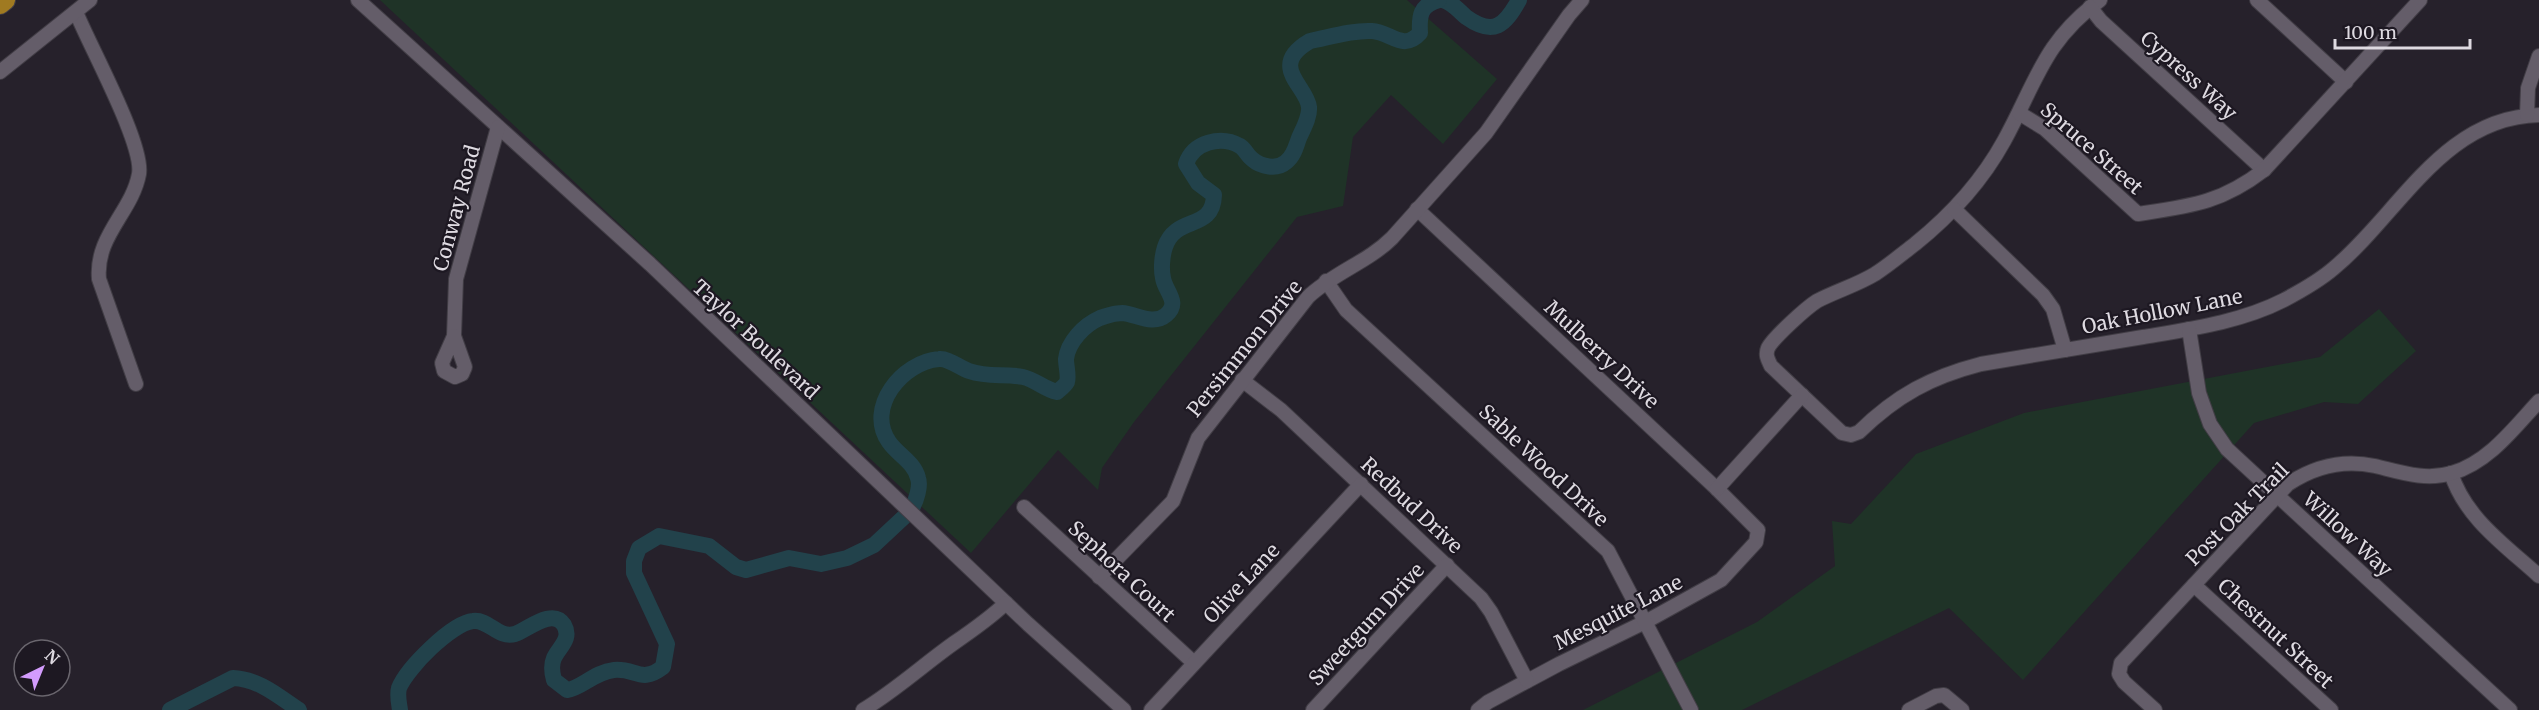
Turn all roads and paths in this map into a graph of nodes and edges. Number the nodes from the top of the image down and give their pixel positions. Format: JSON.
{"nodes":[{"id":1,"x":5,"y":0,"type":"edge"},
{"id":2,"x":90,"y":0,"type":"edge"},
{"id":3,"x":358,"y":0,"type":"edge"},
{"id":4,"x":1582,"y":0,"type":"edge"},
{"id":5,"x":2257,"y":0,"type":"edge"},
{"id":6,"x":2420,"y":0,"type":"edge"},
{"id":7,"x":0,"y":4,"type":"edge"},
{"id":8,"x":2095,"y":4,"type":"edge"},
{"id":9,"x":76,"y":12,"type":"junction"},
{"id":10,"x":2539,"y":56,"type":"edge"},
{"id":11,"x":0,"y":72,"type":"edge"},
{"id":12,"x":2346,"y":82,"type":"junction"},
{"id":13,"x":2019,"y":113,"type":"junction"},
{"id":14,"x":2533,"y":115,"type":"edge"},
{"id":15,"x":498,"y":127,"type":"junction"},
{"id":16,"x":2264,"y":170,"type":"junction"},
{"id":17,"x":1417,"y":209,"type":"junction"},
{"id":18,"x":1954,"y":209,"type":"junction"},
{"id":19,"x":1326,"y":281,"type":"junction"},
{"id":20,"x":2189,"y":329,"type":"junction"},
{"id":21,"x":454,"y":336,"type":"dead end"},
{"id":22,"x":2065,"y":350,"type":"junction"},
{"id":23,"x":1242,"y":380,"type":"junction"},
{"id":24,"x":136,"y":384,"type":"dead end"},
{"id":25,"x":1802,"y":395,"type":"junction"},
{"id":26,"x":2539,"y":401,"type":"edge"},
{"id":27,"x":2451,"y":473,"type":"junction"},
{"id":28,"x":1361,"y":484,"type":"junction"},
{"id":29,"x":1717,"y":489,"type":"junction"},
{"id":30,"x":2277,"y":495,"type":"junction"},
{"id":31,"x":1024,"y":507,"type":"dead end"},
{"id":32,"x":1758,"y":530,"type":"joint"},
{"id":33,"x":1447,"y":565,"type":"junction"},
{"id":34,"x":2539,"y":576,"type":"edge"},
{"id":35,"x":1099,"y":577,"type":"junction"},
{"id":36,"x":2194,"y":585,"type":"junction"},
{"id":37,"x":1006,"y":603,"type":"junction"},
{"id":38,"x":1647,"y":621,"type":"junction"},
{"id":39,"x":1194,"y":663,"type":"junction"},
{"id":40,"x":1527,"y":681,"type":"junction"},
{"id":41,"x":2151,"y":709,"type":"edge"},
{"id":42,"x":863,"y":710,"type":"edge"},
{"id":43,"x":1124,"y":710,"type":"edge"},
{"id":44,"x":1151,"y":710,"type":"edge"},
{"id":45,"x":1313,"y":710,"type":"edge"},
{"id":46,"x":1478,"y":710,"type":"edge"},
{"id":47,"x":1691,"y":710,"type":"edge"},
{"id":48,"x":1909,"y":710,"type":"edge"},
{"id":49,"x":1962,"y":710,"type":"edge"},
{"id":50,"x":2331,"y":710,"type":"edge"},
{"id":51,"x":2510,"y":710,"type":"edge"}],
"edges":[{"from":1,"to":7,"type":"highway"},
{"from":2,"to":9,"type":"street"},
{"from":3,"to":15,"type":"street","name":"Taylor Boulevard"},
{"from":4,"to":17,"type":"street","name":"Persimmon Drive"},
{"from":5,"to":12,"type":"street"},
{"from":6,"to":12,"type":"street"},
{"from":8,"to":13,"type":"street"},
{"from":8,"to":16,"type":"street","name":"Cypress Way"},
{"from":9,"to":11,"type":"street"},
{"from":9,"to":24,"type":"street"},
{"from":10,"to":14,"type":"street"},
{"from":12,"to":16,"type":"street"},
{"from":13,"to":16,"type":"street","name":"Spruce Street"},
{"from":13,"to":18,"type":"street"},
{"from":14,"to":20,"type":"street","name":"Oak Hollow Lane"},
{"from":15,"to":21,"type":"street","name":"Conway Road"},
{"from":15,"to":37,"type":"street","name":"Taylor Boulevard"},
{"from":17,"to":19,"type":"street","name":"Persimmon Drive"},
{"from":17,"to":29,"type":"street","name":"Mulberry Drive"},
{"from":18,"to":22,"type":"street"},
{"from":18,"to":25,"type":"street"},
{"from":19,"to":23,"type":"street","name":"Persimmon Drive"},
{"from":19,"to":38,"type":"street","name":"Sable Wood Drive"},
{"from":20,"to":22,"type":"street","name":"Oak Hollow Lane"},
{"from":20,"to":30,"type":"street","name":"Willow Way"},
{"from":22,"to":25,"type":"street","name":"Oak Hollow Lane"},
{"from":23,"to":28,"type":"street","name":"Redbud Drive"},
{"from":23,"to":35,"type":"street","name":"Persimmon Drive"},
{"from":25,"to":29,"type":"street"},
{"from":26,"to":27,"type":"street","name":"Post Oak Trail"},
{"from":27,"to":30,"type":"street","name":"Post Oak Trail"},
{"from":27,"to":34,"type":"street"},
{"from":28,"to":33,"type":"street","name":"Redbud Drive"},
{"from":28,"to":39,"type":"street","name":"Olive Lane"},
{"from":29,"to":32,"type":"street","name":"Mulberry Drive"},
{"from":30,"to":36,"type":"street","name":"Post Oak Trail"},
{"from":30,"to":51,"type":"street","name":"Willow Way"},
{"from":31,"to":35,"type":"street","name":"Sephora Court"},
{"from":32,"to":38,"type":"street","name":"Mesquite Lane"},
{"from":33,"to":40,"type":"street","name":"Redbud Drive"},
{"from":33,"to":45,"type":"street","name":"Sweetgum Drive"},
{"from":35,"to":39,"type":"street","name":"Sephora Court"},
{"from":36,"to":41,"type":"street","name":"Post Oak Trail"},
{"from":36,"to":50,"type":"street","name":"Chestnut Street"},
{"from":37,"to":42,"type":"street"},
{"from":37,"to":43,"type":"street","name":"Taylor Boulevard"},
{"from":38,"to":40,"type":"street","name":"Mesquite Lane"},
{"from":38,"to":47,"type":"street","name":"Sable Wood Drive"},
{"from":39,"to":44,"type":"street","name":"Olive Lane"},
{"from":40,"to":46,"type":"street","name":"Mesquite Lane"},
{"from":48,"to":49,"type":"street"}]}
